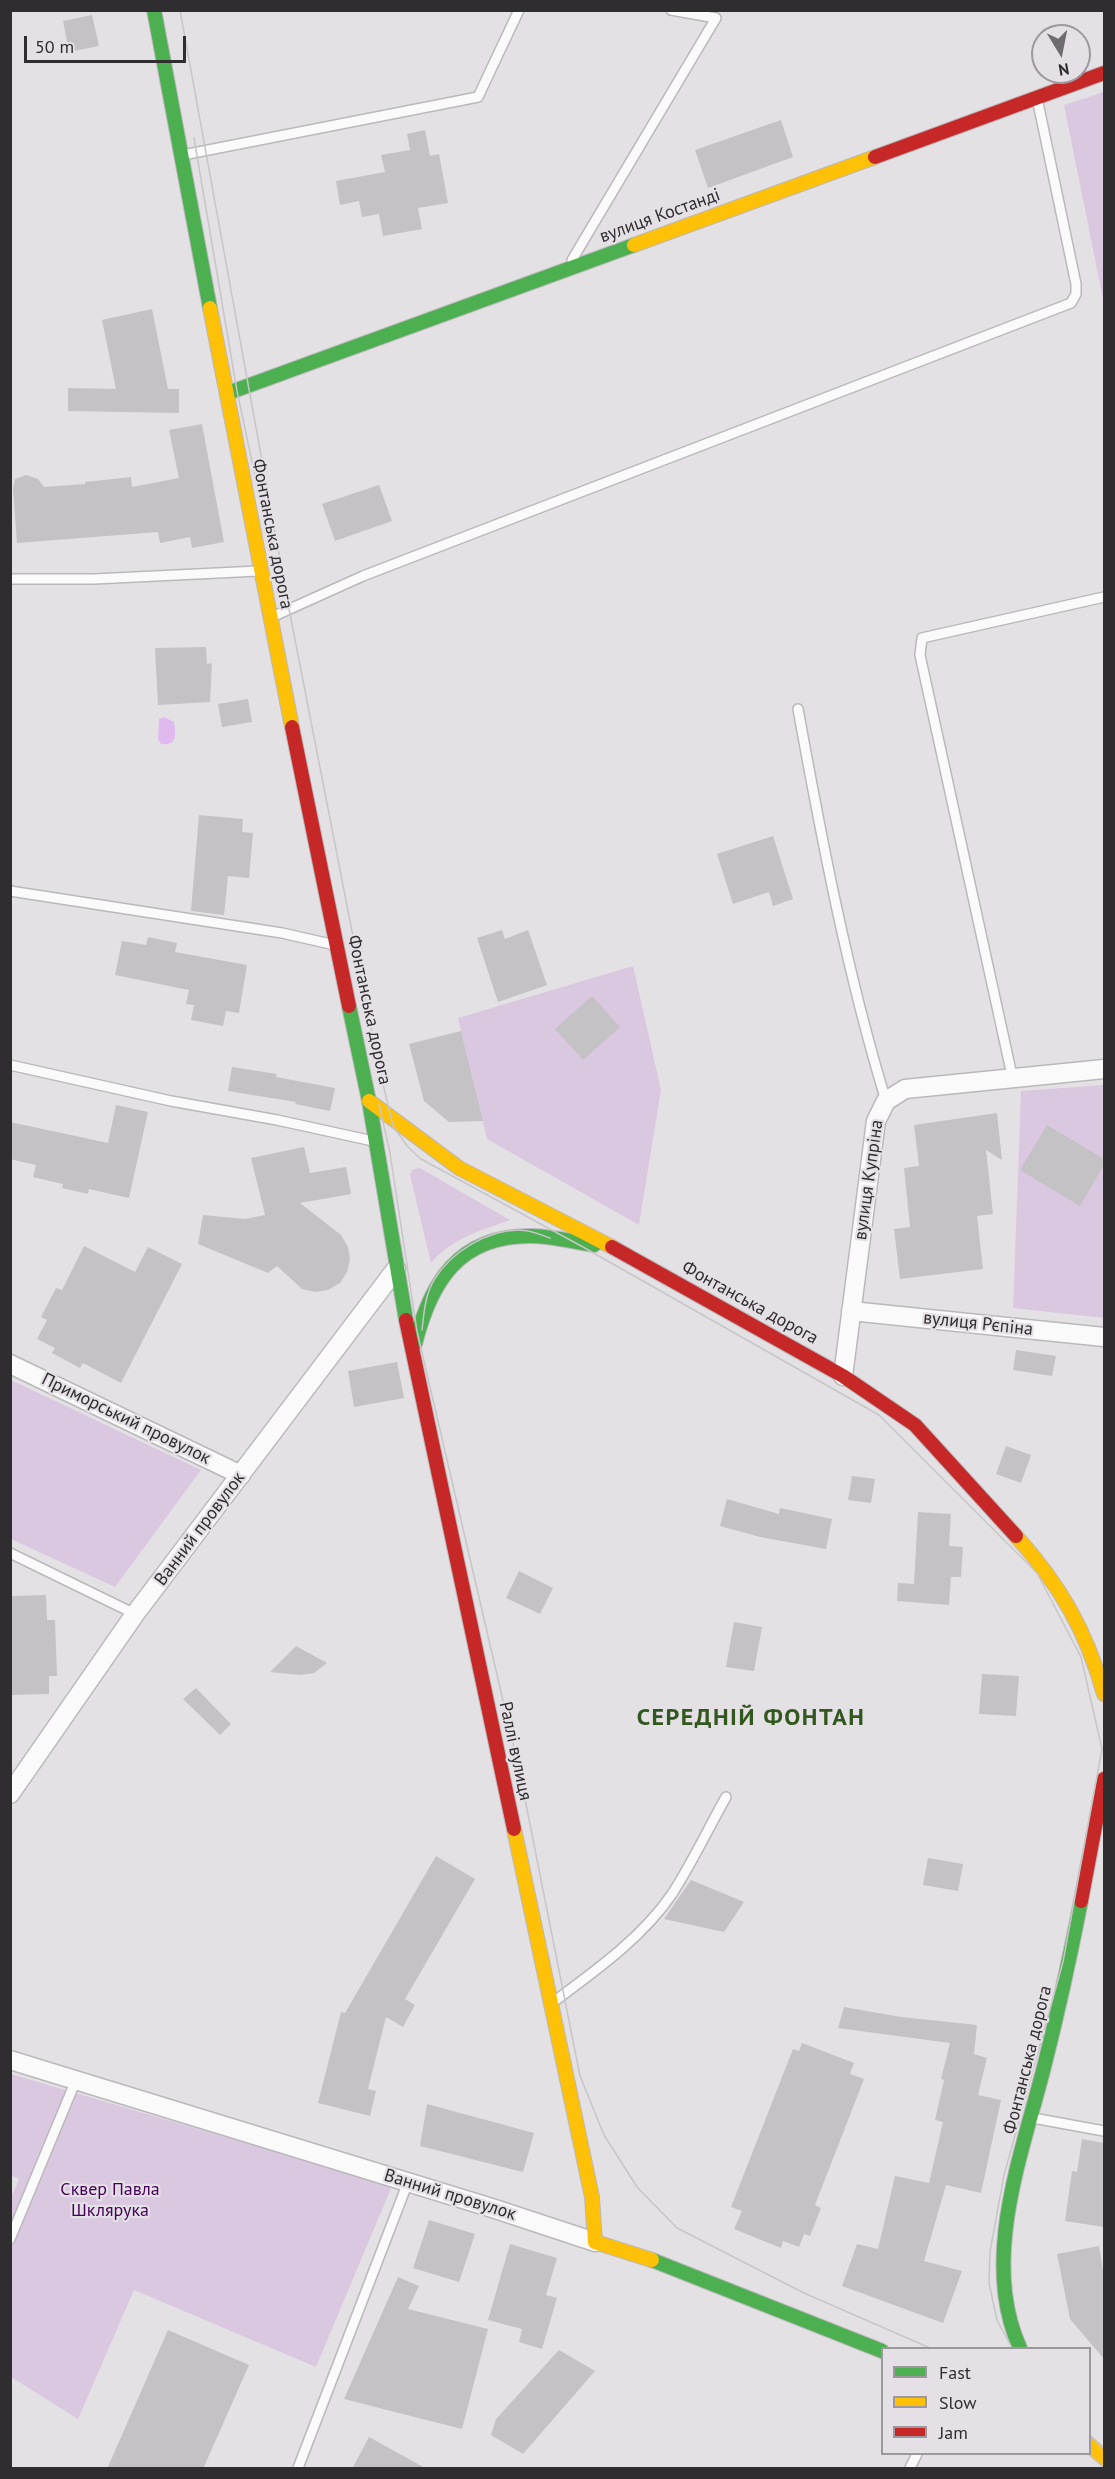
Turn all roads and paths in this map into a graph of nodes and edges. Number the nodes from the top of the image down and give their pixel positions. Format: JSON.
{"nodes":[{"id":1,"x":154,"y":10,"type":"edge"},
{"id":2,"x":519,"y":10,"type":"edge"},
{"id":3,"x":671,"y":10,"type":"edge"},
{"id":4,"x":1104,"y":73,"type":"edge"},
{"id":5,"x":1037,"y":97,"type":"junction"},
{"id":6,"x":182,"y":155,"type":"junction"},
{"id":7,"x":567,"y":270,"type":"junction"},
{"id":8,"x":228,"y":393,"type":"junction"},
{"id":9,"x":260,"y":571,"type":"junction"},
{"id":10,"x":10,"y":579,"type":"edge"},
{"id":11,"x":1104,"y":597,"type":"edge"},
{"id":12,"x":269,"y":618,"type":"junction"},
{"id":13,"x":798,"y":709,"type":"dead end"},
{"id":14,"x":10,"y":891,"type":"edge"},
{"id":15,"x":337,"y":946,"type":"junction"},
{"id":16,"x":10,"y":1065,"type":"edge"},
{"id":17,"x":1104,"y":1070,"type":"edge"},
{"id":18,"x":1013,"y":1080,"type":"junction"},
{"id":19,"x":369,"y":1101,"type":"junction"},
{"id":20,"x":886,"y":1101,"type":"junction"},
{"id":21,"x":376,"y":1142,"type":"junction"},
{"id":22,"x":612,"y":1247,"type":"junction"},
{"id":23,"x":396,"y":1269,"type":"junction"},
{"id":24,"x":851,"y":1311,"type":"junction"},
{"id":25,"x":1104,"y":1337,"type":"edge"},
{"id":26,"x":413,"y":1355,"type":"junction"},
{"id":27,"x":10,"y":1364,"type":"edge"},
{"id":28,"x":843,"y":1376,"type":"junction"},
{"id":29,"x":241,"y":1475,"type":"junction"},
{"id":30,"x":10,"y":1553,"type":"edge"},
{"id":31,"x":135,"y":1614,"type":"junction"},
{"id":32,"x":1104,"y":1694,"type":"edge"},
{"id":33,"x":1104,"y":1779,"type":"edge"},
{"id":34,"x":10,"y":1794,"type":"edge"},
{"id":35,"x":726,"y":1797,"type":"dead end"},
{"id":36,"x":550,"y":2004,"type":"junction"},
{"id":37,"x":10,"y":2060,"type":"edge"},
{"id":38,"x":76,"y":2080,"type":"junction"},
{"id":39,"x":1032,"y":2118,"type":"junction"},
{"id":40,"x":1104,"y":2131,"type":"edge"},
{"id":41,"x":408,"y":2182,"type":"junction"},
{"id":42,"x":10,"y":2239,"type":"edge"},
{"id":43,"x":595,"y":2242,"type":"junction"},
{"id":44,"x":1019,"y":2347,"type":"edge"},
{"id":45,"x":881,"y":2352,"type":"edge"},
{"id":46,"x":1091,"y":2447,"type":"edge"},
{"id":47,"x":917,"y":2455,"type":"edge"},
{"id":48,"x":1104,"y":2458,"type":"edge"},
{"id":49,"x":298,"y":2469,"type":"edge"},
{"id":50,"x":910,"y":2469,"type":"edge"}],
"edges":[{"from":1,"to":6,"type":"main road","name":"Фонтанська дорога"},
{"from":2,"to":6,"type":"lane"},
{"from":3,"to":7,"type":"lane"},
{"from":4,"to":5,"type":"main road","name":"вулиця Костанді"},
{"from":5,"to":7,"type":"main road","name":"вулиця Костанді"},
{"from":5,"to":12,"type":"lane"},
{"from":6,"to":8,"type":"main road","name":"Фонтанська дорога"},
{"from":7,"to":8,"type":"main road","name":"вулиця Костанді"},
{"from":8,"to":9,"type":"main road","name":"Фонтанська дорога"},
{"from":9,"to":10,"type":"lane"},
{"from":9,"to":12,"type":"main road","name":"Фонтанська дорога"},
{"from":11,"to":18,"type":"lane"},
{"from":12,"to":15,"type":"main road","name":"Фонтанська дорога"},
{"from":13,"to":20,"type":"lane"},
{"from":14,"to":15,"type":"lane"},
{"from":15,"to":19,"type":"main road","name":"Фонтанська дорога"},
{"from":16,"to":21,"type":"lane"},
{"from":17,"to":18,"type":"street","name":"вулиця Купріна"},
{"from":18,"to":20,"type":"street","name":"вулиця Купріна"},
{"from":19,"to":21,"type":"main road","name":"Раллі вулиця"},
{"from":19,"to":22,"type":"main road","name":"Фонтанська дорога"},
{"from":20,"to":24,"type":"street","name":"вулиця Купріна"},
{"from":21,"to":23,"type":"main road","name":"Раллі вулиця"},
{"from":22,"to":26,"type":"main road"},
{"from":22,"to":28,"type":"main road","name":"Фонтанська дорога"},
{"from":23,"to":26,"type":"main road","name":"Раллі вулиця"},
{"from":23,"to":29,"type":"street","name":"Ванний провулок"},
{"from":24,"to":25,"type":"street","name":"вулиця Рєпіна"},
{"from":24,"to":28,"type":"street","name":"вулиця Купріна"},
{"from":26,"to":36,"type":"main road","name":"Раллі вулиця"},
{"from":27,"to":29,"type":"street","name":"Приморський провулок"},
{"from":28,"to":32,"type":"main road","name":"Фонтанська дорога"},
{"from":29,"to":31,"type":"street","name":"Ванний провулок"},
{"from":30,"to":31,"type":"lane"},
{"from":31,"to":34,"type":"street","name":"Ванний провулок"},
{"from":33,"to":39,"type":"main road","name":"Фонтанська дорога"},
{"from":35,"to":36,"type":"lane"},
{"from":36,"to":43,"type":"main road","name":"Раллі вулиця"},
{"from":37,"to":38,"type":"street","name":"Ванний провулок"},
{"from":38,"to":41,"type":"street","name":"Ванний провулок"},
{"from":38,"to":42,"type":"lane"},
{"from":39,"to":40,"type":"lane"},
{"from":39,"to":44,"type":"main road","name":"Фонтанська дорога"},
{"from":41,"to":43,"type":"street","name":"Ванний провулок"},
{"from":41,"to":49,"type":"lane"},
{"from":43,"to":45,"type":"main road","name":"Ванний провулок"},
{"from":46,"to":48,"type":"main road"},
{"from":47,"to":50,"type":"lane"}]}
